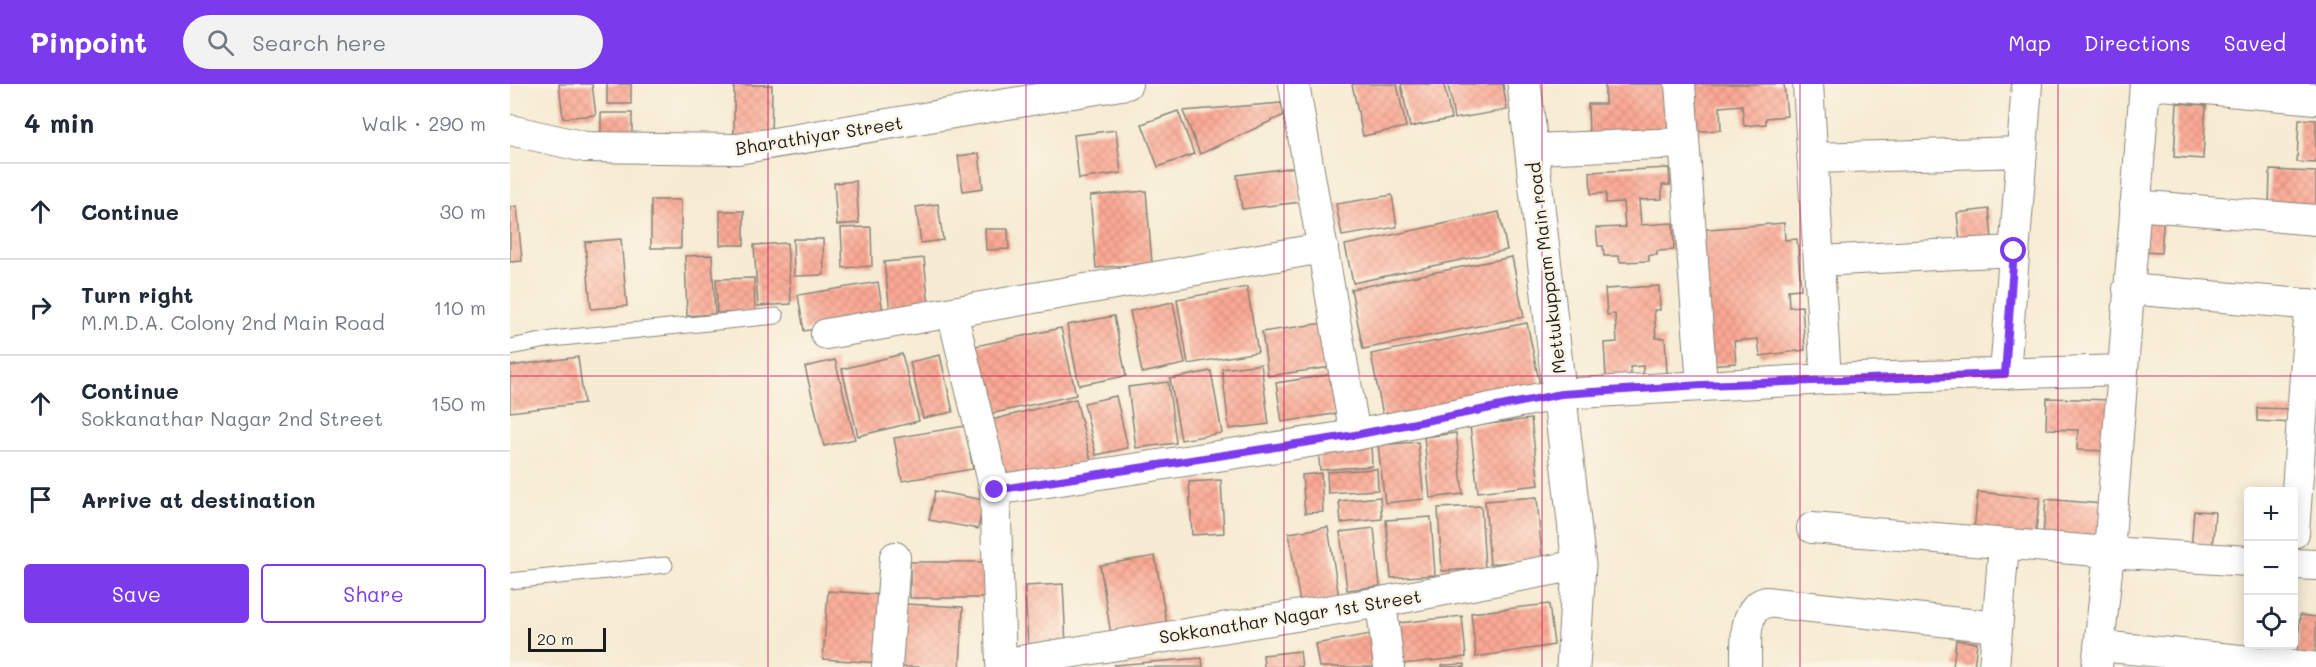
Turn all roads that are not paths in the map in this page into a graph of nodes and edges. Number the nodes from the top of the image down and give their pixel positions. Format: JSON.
{"nodes":[{"id":1,"x":1127,"y":84,"type":"edge"},
{"id":2,"x":1294,"y":84,"type":"edge"},
{"id":3,"x":1524,"y":84,"type":"edge"},
{"id":4,"x":1680,"y":84,"type":"edge"},
{"id":5,"x":1808,"y":84,"type":"edge"},
{"id":6,"x":2027,"y":84,"type":"edge"},
{"id":7,"x":2145,"y":84,"type":"edge"},
{"id":8,"x":2151,"y":84,"type":"edge"},
{"id":9,"x":2316,"y":99,"type":"edge"},
{"id":10,"x":510,"y":130,"type":"edge"},
{"id":11,"x":1684,"y":142,"type":"junction"},
{"id":12,"x":1532,"y":149,"type":"junction"},
{"id":13,"x":2022,"y":152,"type":"junction"},
{"id":14,"x":1813,"y":158,"type":"junction"},
{"id":15,"x":2135,"y":205,"type":"junction"},
{"id":16,"x":2316,"y":220,"type":"edge"},
{"id":17,"x":1323,"y":248,"type":"junction"},
{"id":18,"x":2014,"y":251,"type":"junction"},
{"id":19,"x":1819,"y":261,"type":"junction"},
{"id":20,"x":2128,"y":289,"type":"junction"},
{"id":21,"x":2313,"y":305,"type":"edge"},
{"id":22,"x":952,"y":312,"type":"junction"},
{"id":23,"x":776,"y":316,"type":"dead end"},
{"id":24,"x":826,"y":334,"type":"dead end"},
{"id":25,"x":510,"y":347,"type":"edge"},
{"id":26,"x":2122,"y":370,"type":"junction"},
{"id":27,"x":2005,"y":374,"type":"junction"},
{"id":28,"x":1826,"y":380,"type":"junction"},
{"id":29,"x":1702,"y":385,"type":"junction"},
{"id":30,"x":1561,"y":394,"type":"junction"},
{"id":31,"x":1355,"y":435,"type":"junction"},
{"id":32,"x":2298,"y":487,"type":"edge"},
{"id":33,"x":995,"y":490,"type":"junction"},
{"id":34,"x":1812,"y":528,"type":"dead end"},
{"id":35,"x":2004,"y":544,"type":"junction"},
{"id":36,"x":2109,"y":552,"type":"junction"},
{"id":37,"x":895,"y":557,"type":"dead end"},
{"id":38,"x":2244,"y":561,"type":"edge"},
{"id":39,"x":2298,"y":564,"type":"edge"},
{"id":40,"x":665,"y":565,"type":"dead end"},
{"id":41,"x":2316,"y":565,"type":"edge"},
{"id":42,"x":1579,"y":566,"type":"junction"},
{"id":43,"x":510,"y":581,"type":"edge"},
{"id":44,"x":1381,"y":602,"type":"junction"},
{"id":45,"x":1997,"y":627,"type":"junction"},
{"id":46,"x":2099,"y":657,"type":"edge"},
{"id":47,"x":887,"y":667,"type":"edge"},
{"id":48,"x":1389,"y":667,"type":"edge"},
{"id":49,"x":1573,"y":667,"type":"edge"},
{"id":50,"x":1746,"y":667,"type":"edge"},
{"id":51,"x":1994,"y":667,"type":"edge"},
{"id":52,"x":2312,"y":667,"type":"edge"}],
"edges":[{"from":1,"to":10,"type":"street","name":"Bharathiyar Street"},
{"from":2,"to":17,"type":"street"},
{"from":3,"to":12,"type":"main road","name":"Mettukuppam Main road"},
{"from":4,"to":11,"type":"street"},
{"from":5,"to":14,"type":"street"},
{"from":6,"to":13,"type":"street"},
{"from":7,"to":15,"type":"street"},
{"from":8,"to":9,"type":"street"},
{"from":11,"to":12,"type":"street"},
{"from":11,"to":29,"type":"street"},
{"from":12,"to":30,"type":"main road","name":"Mettukuppam Main road"},
{"from":13,"to":14,"type":"street"},
{"from":13,"to":18,"type":"street"},
{"from":14,"to":19,"type":"street"},
{"from":15,"to":16,"type":"street"},
{"from":15,"to":20,"type":"street"},
{"from":17,"to":22,"type":"street"},
{"from":17,"to":31,"type":"street"},
{"from":18,"to":19,"type":"street"},
{"from":18,"to":27,"type":"street"},
{"from":19,"to":28,"type":"street"},
{"from":20,"to":21,"type":"street"},
{"from":20,"to":26,"type":"street"},
{"from":21,"to":32,"type":"street"},
{"from":22,"to":24,"type":"street"},
{"from":22,"to":33,"type":"street"},
{"from":23,"to":25,"type":"lane"},
{"from":26,"to":27,"type":"street"},
{"from":26,"to":36,"type":"street"},
{"from":27,"to":28,"type":"street"},
{"from":28,"to":29,"type":"street"},
{"from":29,"to":30,"type":"street"},
{"from":30,"to":31,"type":"street"},
{"from":30,"to":42,"type":"main road","name":"Mettukuppam Main road"},
{"from":31,"to":33,"type":"street"},
{"from":33,"to":44,"type":"street","name":"Sokkanathar Nagar 1st Street"},
{"from":34,"to":35,"type":"street"},
{"from":35,"to":36,"type":"street"},
{"from":35,"to":45,"type":"street"},
{"from":36,"to":38,"type":"street"},
{"from":36,"to":46,"type":"street"},
{"from":37,"to":47,"type":"street"},
{"from":39,"to":41,"type":"street"},
{"from":40,"to":43,"type":"lane"},
{"from":42,"to":44,"type":"street","name":"Sokkanathar Nagar 1st Street"},
{"from":42,"to":49,"type":"main road","name":"Mettukuppam Main road"},
{"from":44,"to":48,"type":"street"},
{"from":45,"to":50,"type":"street"},
{"from":45,"to":51,"type":"street"},
{"from":46,"to":52,"type":"street"}]}
